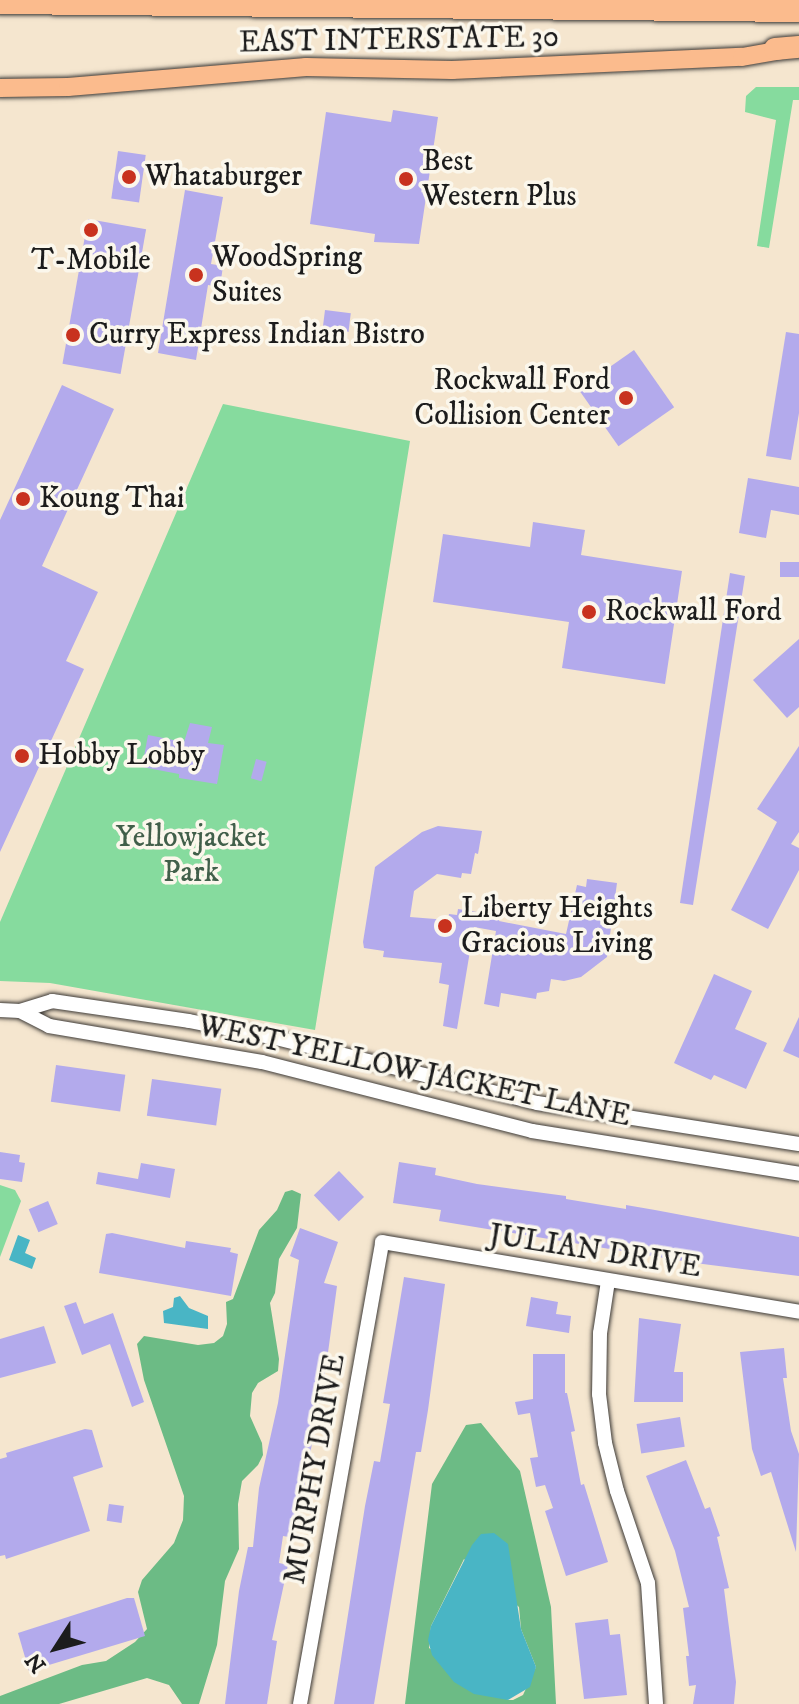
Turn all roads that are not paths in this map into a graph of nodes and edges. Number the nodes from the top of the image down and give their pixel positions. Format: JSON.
{"nodes":[{"id":1,"x":4,"y":5,"type":"edge"},
{"id":2,"x":799,"y":11,"type":"edge"},
{"id":3,"x":799,"y":48,"type":"edge"},
{"id":4,"x":775,"y":49,"type":"joint"},
{"id":5,"x":0,"y":88,"type":"edge"},
{"id":6,"x":0,"y":1010,"type":"edge"},
{"id":7,"x":20,"y":1011,"type":"junction"},
{"id":8,"x":799,"y":1144,"type":"edge"},
{"id":9,"x":799,"y":1174,"type":"edge"},
{"id":10,"x":382,"y":1242,"type":"joint"},
{"id":11,"x":608,"y":1281,"type":"junction"},
{"id":12,"x":799,"y":1312,"type":"edge"},
{"id":13,"x":300,"y":1704,"type":"edge"},
{"id":14,"x":656,"y":1704,"type":"edge"}],
"edges":[{"from":1,"to":2,"type":"highway"},
{"from":3,"to":4,"type":"highway"},
{"from":4,"to":5,"type":"main road","name":"EAST INTERSTATE 30"},
{"from":6,"to":7,"type":"street","name":"WEST YELLOW JACKET LANE"},
{"from":7,"to":8,"type":"street","name":"WEST YELLOW JACKET LANE"},
{"from":7,"to":9,"type":"street","name":"WEST YELLOW JACKET LANE"},
{"from":10,"to":11,"type":"street","name":"JULIAN DRIVE"},
{"from":10,"to":13,"type":"street","name":"MURPHY DRIVE"},
{"from":11,"to":12,"type":"street","name":"JULIAN DRIVE"},
{"from":11,"to":14,"type":"street"}]}
